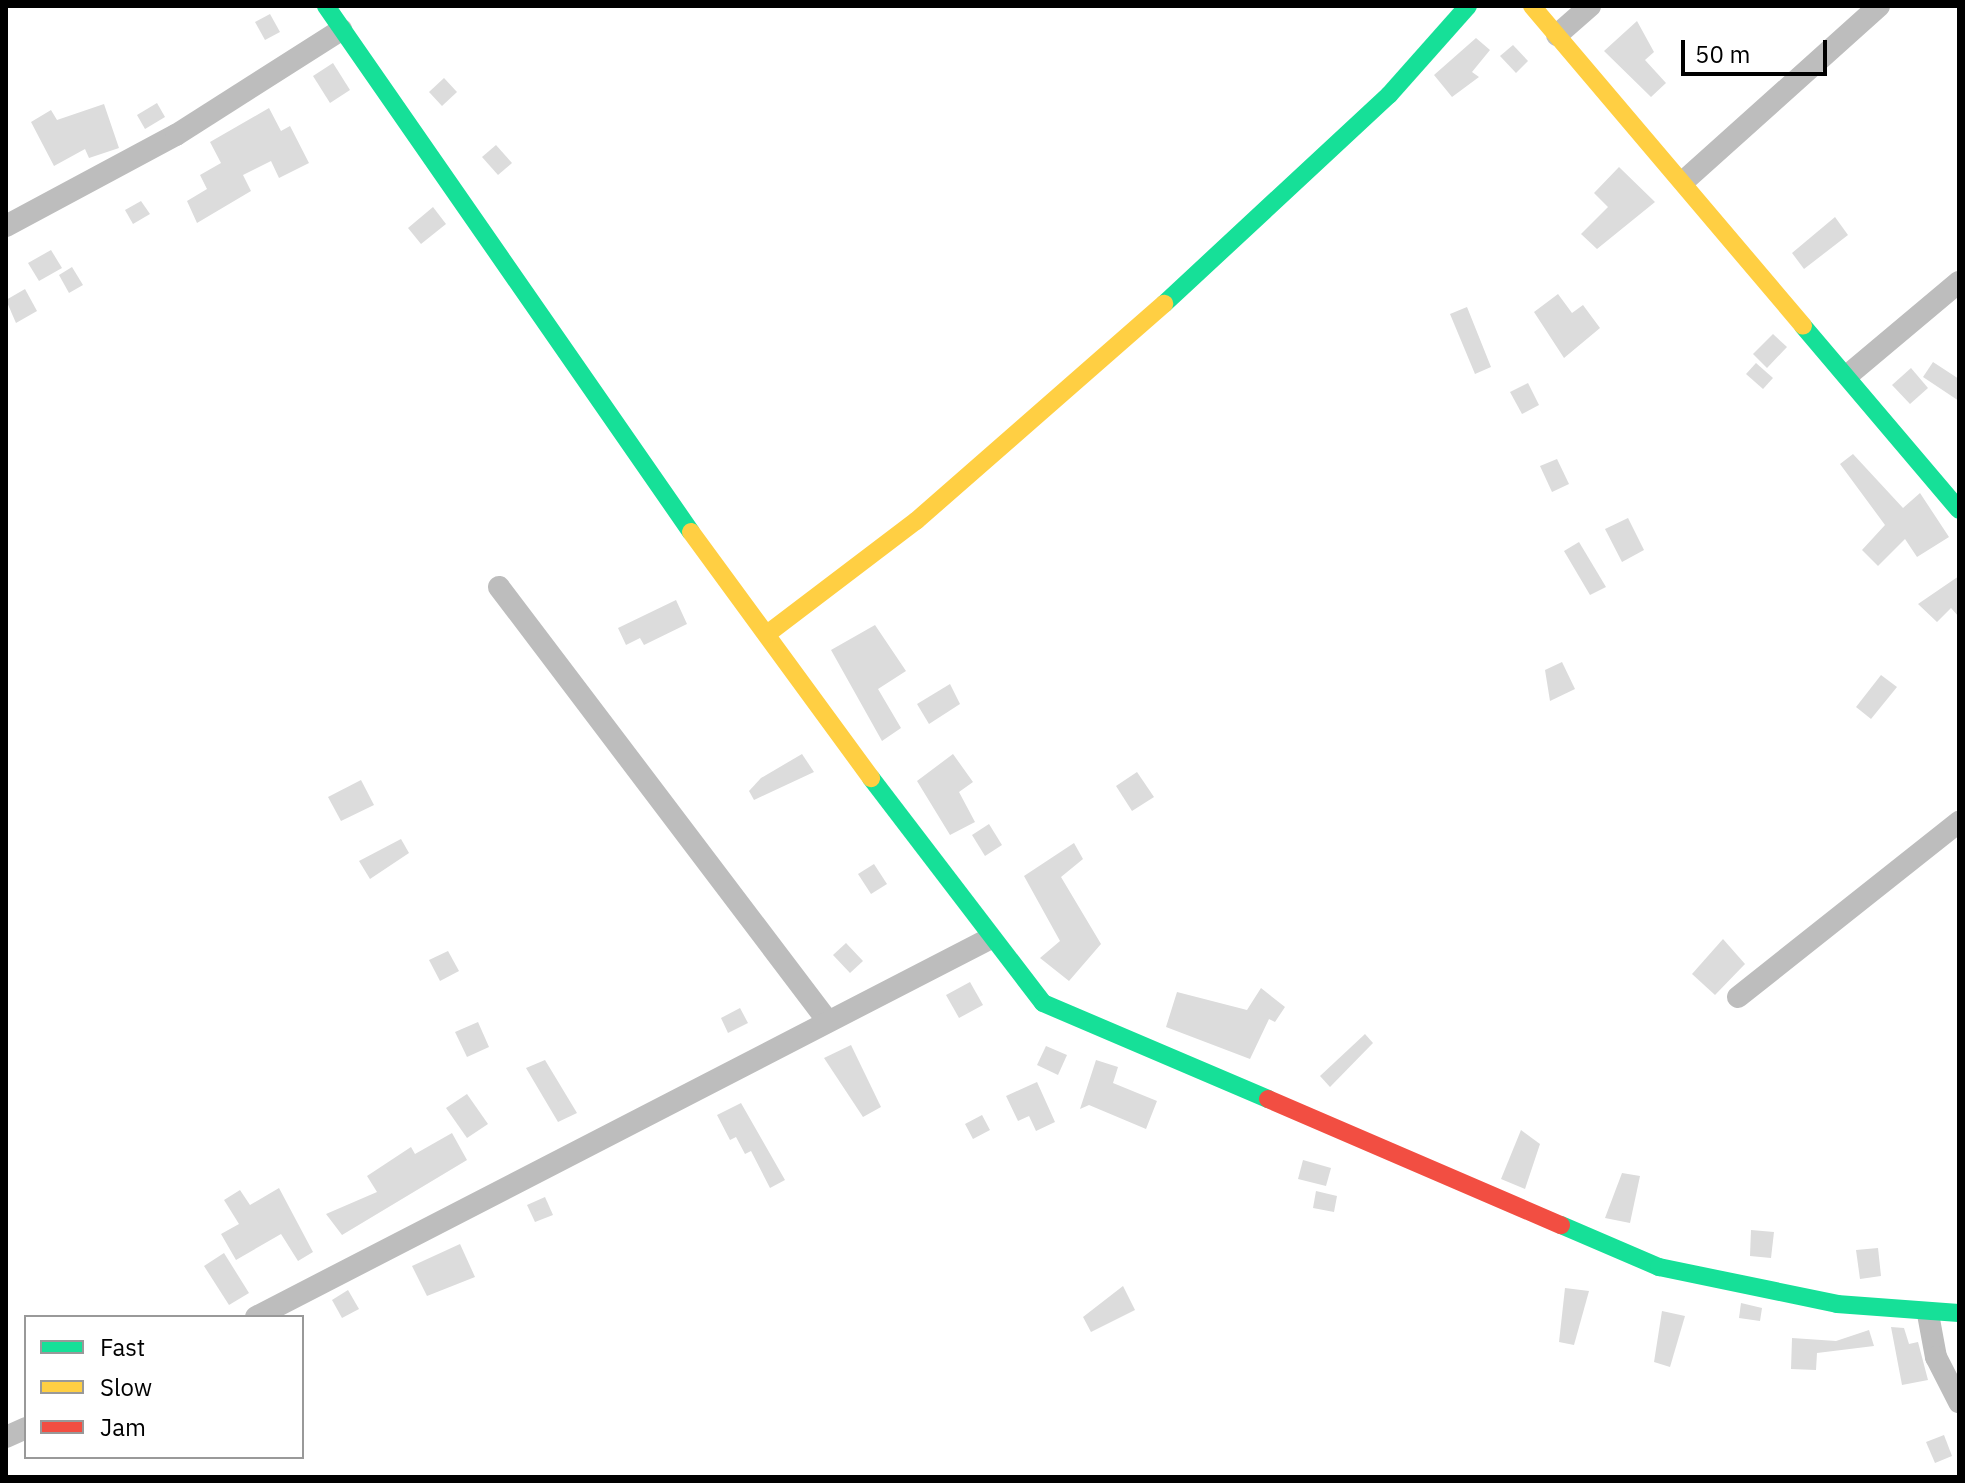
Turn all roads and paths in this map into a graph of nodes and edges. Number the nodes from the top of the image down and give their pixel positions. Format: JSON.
{"nodes":[{"id":1,"x":326,"y":6,"type":"edge"},
{"id":2,"x":1468,"y":6,"type":"edge"},
{"id":3,"x":1532,"y":6,"type":"edge"},
{"id":4,"x":1590,"y":6,"type":"edge"},
{"id":5,"x":1879,"y":6,"type":"edge"},
{"id":6,"x":341,"y":30,"type":"junction"},
{"id":7,"x":1557,"y":35,"type":"junction"},
{"id":8,"x":1684,"y":181,"type":"junction"},
{"id":9,"x":7,"y":223,"type":"edge"},
{"id":10,"x":1959,"y":282,"type":"edge"},
{"id":11,"x":1848,"y":375,"type":"junction"},
{"id":12,"x":1959,"y":510,"type":"edge"},
{"id":13,"x":499,"y":587,"type":"dead end"},
{"id":14,"x":767,"y":634,"type":"junction"},
{"id":15,"x":1959,"y":822,"type":"edge"},
{"id":16,"x":989,"y":939,"type":"junction"},
{"id":17,"x":1738,"y":997,"type":"dead end"},
{"id":18,"x":827,"y":1020,"type":"junction"},
{"id":19,"x":1959,"y":1313,"type":"edge"},
{"id":20,"x":1928,"y":1314,"type":"junction"},
{"id":21,"x":260,"y":1315,"type":"edge"},
{"id":22,"x":1959,"y":1402,"type":"edge"}],
"edges":[{"from":1,"to":6,"type":"street"},
{"from":2,"to":14,"type":"street"},
{"from":3,"to":7,"type":"street"},
{"from":4,"to":7,"type":"street"},
{"from":5,"to":8,"type":"street"},
{"from":6,"to":9,"type":"street"},
{"from":6,"to":14,"type":"street"},
{"from":7,"to":8,"type":"street"},
{"from":8,"to":11,"type":"street"},
{"from":10,"to":11,"type":"street"},
{"from":11,"to":12,"type":"street"},
{"from":13,"to":18,"type":"street"},
{"from":14,"to":16,"type":"street"},
{"from":15,"to":17,"type":"street"},
{"from":16,"to":18,"type":"street"},
{"from":16,"to":20,"type":"street"},
{"from":18,"to":21,"type":"street"},
{"from":19,"to":20,"type":"street"},
{"from":20,"to":22,"type":"street"}]}
